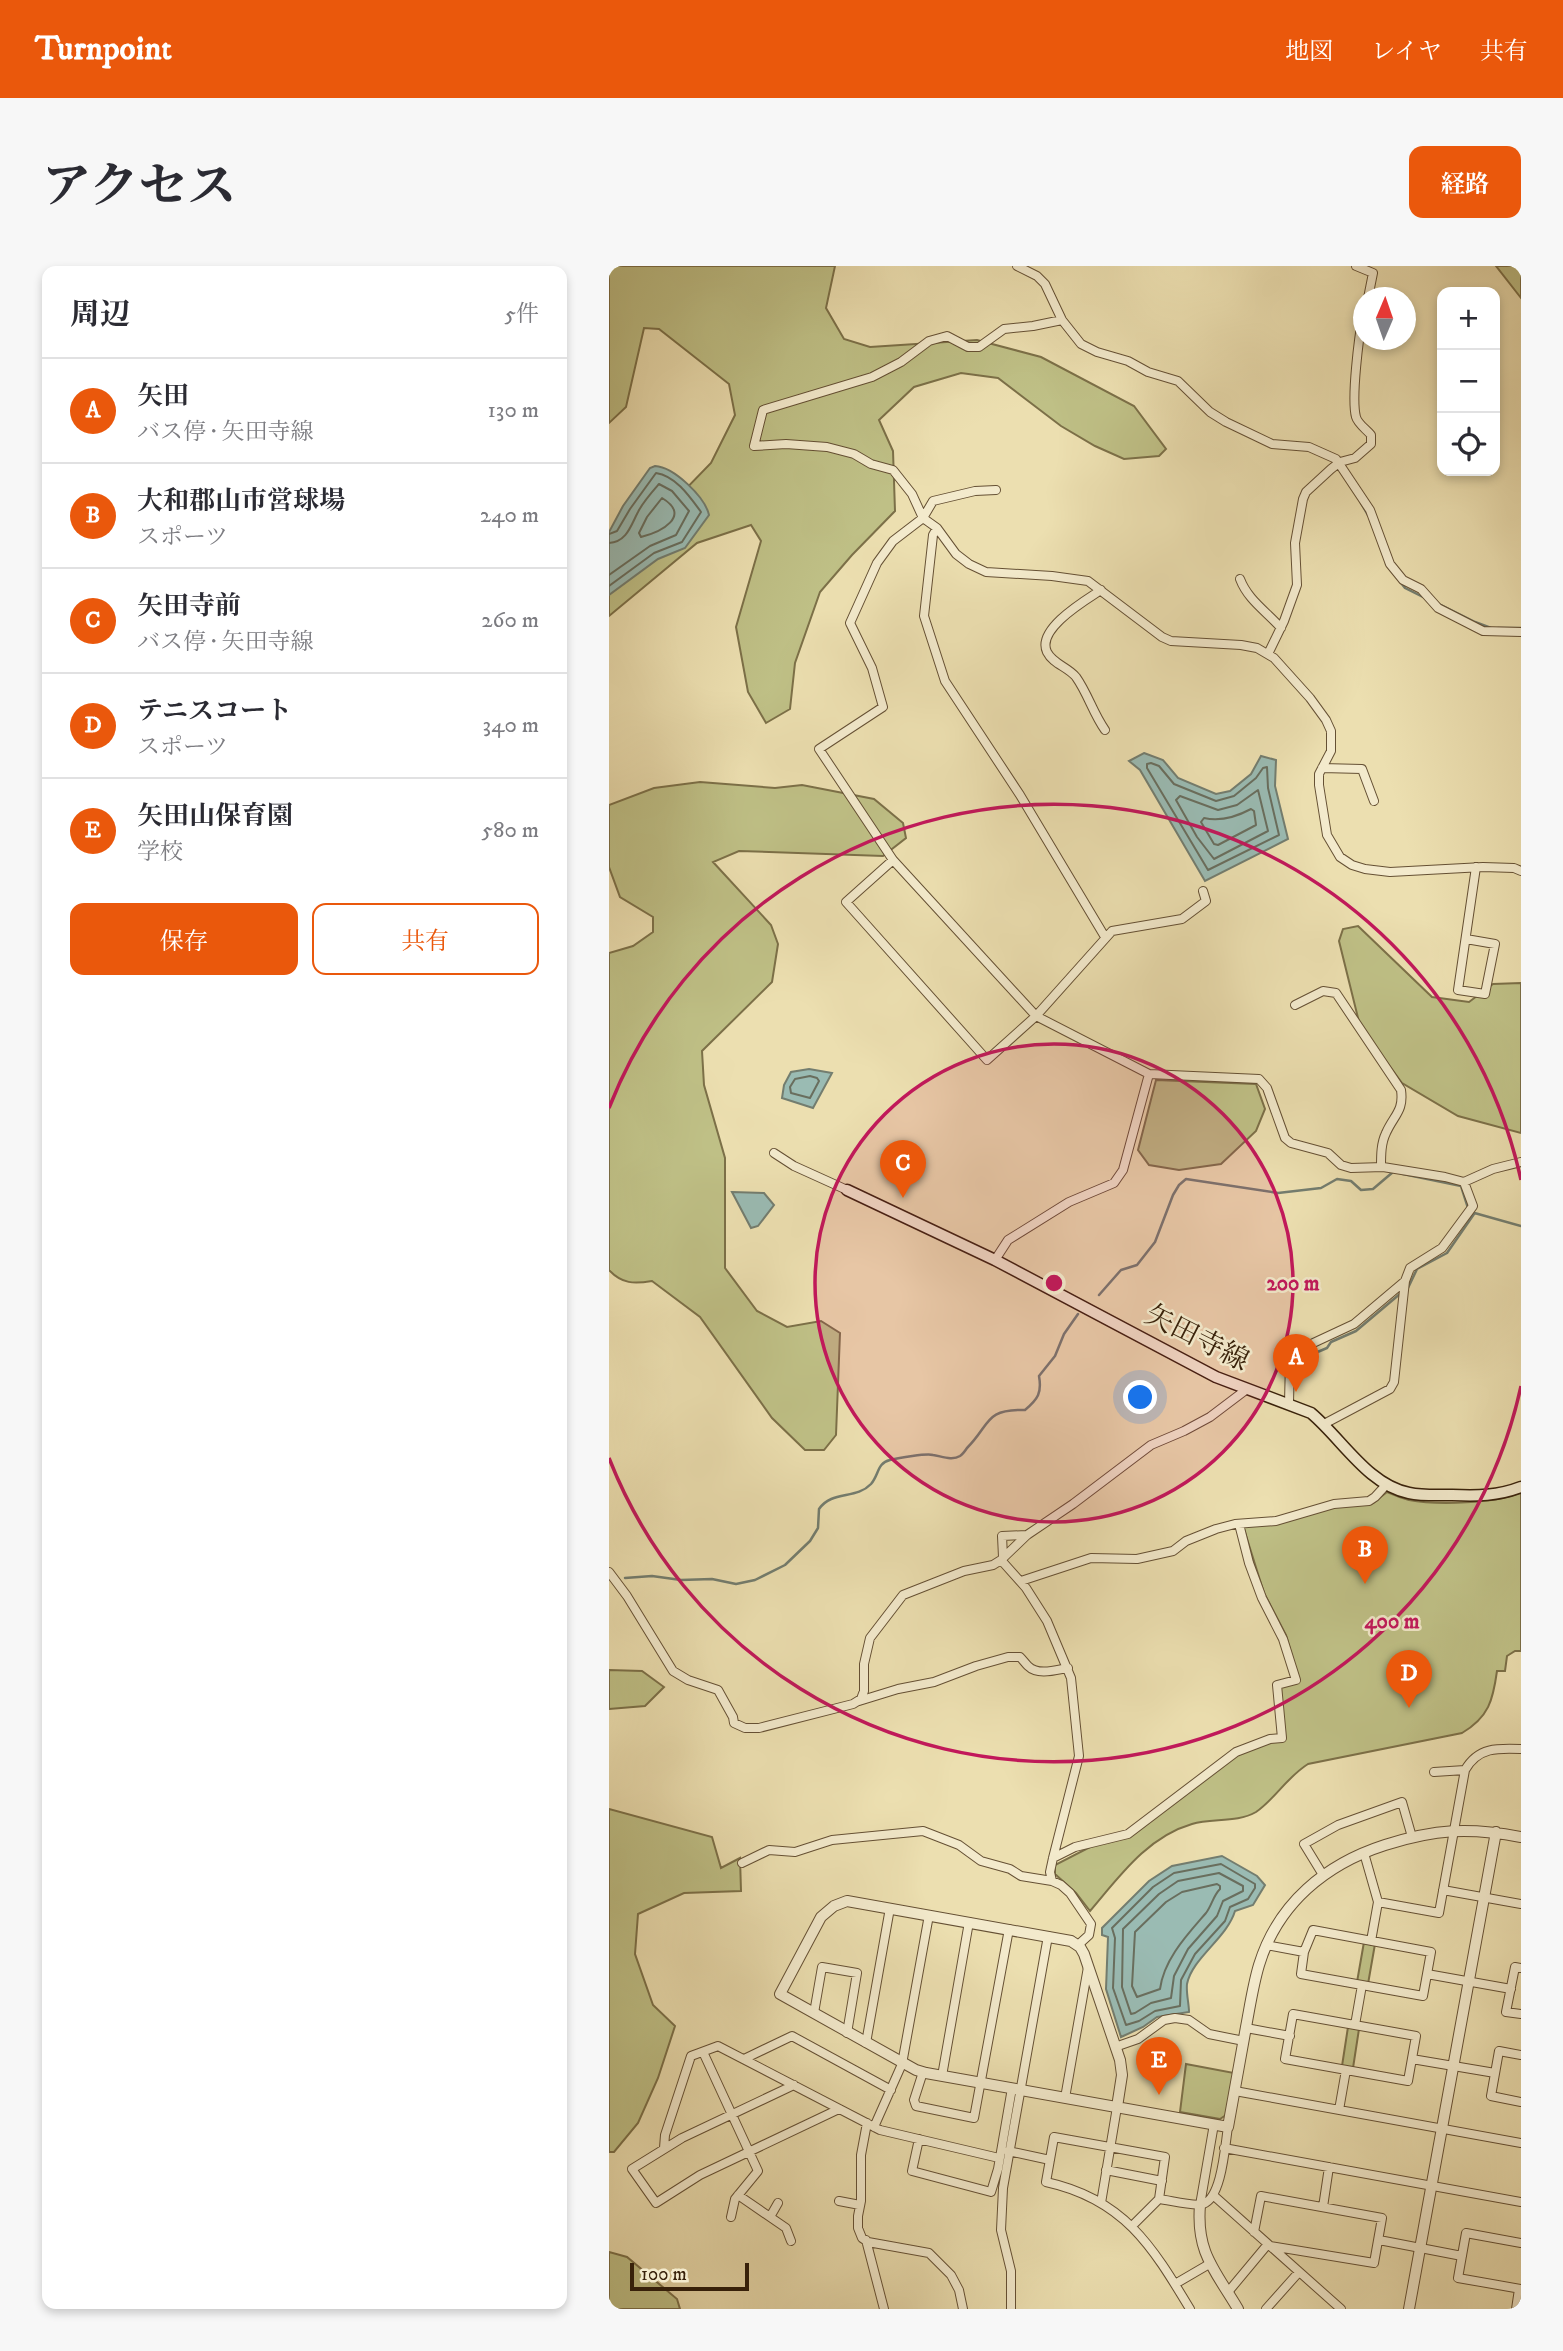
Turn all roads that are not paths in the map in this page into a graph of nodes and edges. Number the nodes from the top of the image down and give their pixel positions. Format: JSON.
{"nodes":[{"id":1,"x":1017,"y":266,"type":"edge"},
{"id":2,"x":1356,"y":266,"type":"edge"},
{"id":3,"x":1370,"y":287,"type":"edge"},
{"id":4,"x":1062,"y":320,"type":"junction"},
{"id":5,"x":1358,"y":350,"type":"edge"},
{"id":6,"x":1340,"y":463,"type":"junction"},
{"id":7,"x":996,"y":490,"type":"dead end"},
{"id":8,"x":923,"y":517,"type":"junction"},
{"id":9,"x":937,"y":528,"type":"junction"},
{"id":10,"x":1240,"y":579,"type":"dead end"},
{"id":11,"x":1101,"y":590,"type":"junction"},
{"id":12,"x":1281,"y":628,"type":"junction"},
{"id":13,"x":1521,"y":632,"type":"edge"},
{"id":14,"x":1268,"y":654,"type":"junction"},
{"id":15,"x":1105,"y":730,"type":"dead end"},
{"id":16,"x":1322,"y":768,"type":"junction"},
{"id":17,"x":1374,"y":801,"type":"dead end"},
{"id":18,"x":893,"y":860,"type":"junction"},
{"id":19,"x":1476,"y":867,"type":"junction"},
{"id":20,"x":1521,"y":871,"type":"edge"},
{"id":21,"x":1203,"y":891,"type":"dead end"},
{"id":22,"x":1105,"y":937,"type":"junction"},
{"id":23,"x":1466,"y":939,"type":"junction"},
{"id":24,"x":1295,"y":1006,"type":"dead end"},
{"id":25,"x":1036,"y":1016,"type":"junction"},
{"id":26,"x":1149,"y":1074,"type":"junction"},
{"id":27,"x":774,"y":1153,"type":"dead end"},
{"id":28,"x":1521,"y":1162,"type":"edge"},
{"id":29,"x":1381,"y":1167,"type":"junction"},
{"id":30,"x":1464,"y":1182,"type":"junction"},
{"id":31,"x":847,"y":1190,"type":"joint"},
{"id":32,"x":995,"y":1259,"type":"junction"},
{"id":33,"x":1404,"y":1287,"type":"junction"},
{"id":34,"x":1247,"y":1389,"type":"junction"},
{"id":35,"x":1289,"y":1403,"type":"junction"},
{"id":36,"x":1324,"y":1423,"type":"junction"},
{"id":37,"x":1386,"y":1485,"type":"junction"},
{"id":38,"x":1521,"y":1486,"type":"edge"},
{"id":39,"x":1239,"y":1524,"type":"junction"},
{"id":40,"x":1027,"y":1535,"type":"junction"},
{"id":41,"x":1002,"y":1559,"type":"junction"},
{"id":42,"x":609,"y":1572,"type":"edge"},
{"id":43,"x":1021,"y":1581,"type":"junction"},
{"id":44,"x":1068,"y":1668,"type":"junction"},
{"id":45,"x":859,"y":1701,"type":"junction"},
{"id":46,"x":1521,"y":1749,"type":"edge"},
{"id":47,"x":1465,"y":1769,"type":"junction"},
{"id":48,"x":1434,"y":1772,"type":"dead end"},
{"id":49,"x":1454,"y":1830,"type":"junction"},
{"id":50,"x":1496,"y":1832,"type":"junction"},
{"id":51,"x":1412,"y":1837,"type":"junction"},
{"id":52,"x":1521,"y":1837,"type":"edge"},
{"id":53,"x":1364,"y":1853,"type":"junction"},
{"id":54,"x":1053,"y":1858,"type":"junction"},
{"id":55,"x":742,"y":1863,"type":"dead end"},
{"id":56,"x":1323,"y":1875,"type":"junction"},
{"id":57,"x":1052,"y":1881,"type":"junction"},
{"id":58,"x":1443,"y":1890,"type":"junction"},
{"id":59,"x":1485,"y":1898,"type":"junction"},
{"id":60,"x":1378,"y":1902,"type":"junction"},
{"id":61,"x":1521,"y":1904,"type":"edge"},
{"id":62,"x":890,"y":1908,"type":"junction"},
{"id":63,"x":929,"y":1915,"type":"junction"},
{"id":64,"x":969,"y":1922,"type":"junction"},
{"id":65,"x":1009,"y":1929,"type":"junction"},
{"id":66,"x":1048,"y":1936,"type":"junction"},
{"id":67,"x":1371,"y":1941,"type":"junction"},
{"id":68,"x":1078,"y":1945,"type":"junction"},
{"id":69,"x":1266,"y":1945,"type":"junction"},
{"id":70,"x":1304,"y":1952,"type":"junction"},
{"id":71,"x":1089,"y":1967,"type":"junction"},
{"id":72,"x":1521,"y":1968,"type":"edge"},
{"id":73,"x":1427,"y":1974,"type":"junction"},
{"id":74,"x":1469,"y":1982,"type":"junction"},
{"id":75,"x":1362,"y":1985,"type":"junction"},
{"id":76,"x":1511,"y":1989,"type":"junction"},
{"id":77,"x":814,"y":2013,"type":"junction"},
{"id":78,"x":1521,"y":2014,"type":"edge"},
{"id":79,"x":1355,"y":2025,"type":"junction"},
{"id":80,"x":1246,"y":2028,"type":"junction"},
{"id":81,"x":847,"y":2033,"type":"junction"},
{"id":82,"x":1290,"y":2036,"type":"junction"},
{"id":83,"x":1244,"y":2041,"type":"junction"},
{"id":84,"x":866,"y":2043,"type":"junction"},
{"id":85,"x":1115,"y":2047,"type":"junction"},
{"id":86,"x":702,"y":2052,"type":"junction"},
{"id":87,"x":1521,"y":2055,"type":"edge"},
{"id":88,"x":744,"y":2059,"type":"junction"},
{"id":89,"x":1412,"y":2059,"type":"junction"},
{"id":90,"x":902,"y":2064,"type":"junction"},
{"id":91,"x":1454,"y":2066,"type":"junction"},
{"id":92,"x":1346,"y":2070,"type":"junction"},
{"id":93,"x":923,"y":2072,"type":"junction"},
{"id":94,"x":1495,"y":2073,"type":"junction"},
{"id":95,"x":942,"y":2076,"type":"junction"},
{"id":96,"x":981,"y":2083,"type":"junction"},
{"id":97,"x":794,"y":2085,"type":"junction"},
{"id":98,"x":1016,"y":2089,"type":"junction"},
{"id":99,"x":891,"y":2090,"type":"junction"},
{"id":100,"x":1235,"y":2091,"type":"junction"},
{"id":101,"x":1065,"y":2098,"type":"junction"},
{"id":102,"x":1521,"y":2102,"type":"edge"},
{"id":103,"x":1117,"y":2107,"type":"junction"},
{"id":104,"x":839,"y":2109,"type":"junction"},
{"id":105,"x":1339,"y":2110,"type":"junction"},
{"id":106,"x":732,"y":2115,"type":"junction"},
{"id":107,"x":1214,"y":2124,"type":"junction"},
{"id":108,"x":870,"y":2125,"type":"junction"},
{"id":109,"x":1228,"y":2127,"type":"junction"},
{"id":110,"x":1442,"y":2129,"type":"junction"},
{"id":111,"x":919,"y":2140,"type":"junction"},
{"id":112,"x":1521,"y":2143,"type":"edge"},
{"id":113,"x":1110,"y":2147,"type":"junction"},
{"id":114,"x":664,"y":2148,"type":"junction"},
{"id":115,"x":1224,"y":2148,"type":"junction"},
{"id":116,"x":1008,"y":2151,"type":"junction"},
{"id":117,"x":749,"y":2152,"type":"junction"},
{"id":118,"x":999,"y":2158,"type":"junction"},
{"id":119,"x":1050,"y":2160,"type":"junction"},
{"id":120,"x":1329,"y":2167,"type":"junction"},
{"id":121,"x":1107,"y":2170,"type":"junction"},
{"id":122,"x":1162,"y":2181,"type":"junction"},
{"id":123,"x":1432,"y":2186,"type":"junction"},
{"id":124,"x":738,"y":2195,"type":"junction"},
{"id":125,"x":1213,"y":2196,"type":"junction"},
{"id":126,"x":1159,"y":2199,"type":"junction"},
{"id":127,"x":839,"y":2202,"type":"dead end"},
{"id":128,"x":1521,"y":2202,"type":"edge"},
{"id":129,"x":778,"y":2203,"type":"dead end"},
{"id":130,"x":1101,"y":2203,"type":"junction"},
{"id":131,"x":860,"y":2205,"type":"junction"},
{"id":132,"x":1200,"y":2205,"type":"junction"},
{"id":133,"x":1322,"y":2207,"type":"junction"},
{"id":134,"x":730,"y":2217,"type":"dead end"},
{"id":135,"x":770,"y":2217,"type":"junction"},
{"id":136,"x":1132,"y":2226,"type":"junction"},
{"id":137,"x":1254,"y":2232,"type":"junction"},
{"id":138,"x":1378,"y":2240,"type":"junction"},
{"id":139,"x":791,"y":2241,"type":"dead end"},
{"id":140,"x":866,"y":2241,"type":"junction"},
{"id":141,"x":1521,"y":2243,"type":"edge"},
{"id":142,"x":1269,"y":2245,"type":"junction"},
{"id":143,"x":1420,"y":2248,"type":"junction"},
{"id":144,"x":1462,"y":2256,"type":"junction"},
{"id":145,"x":1211,"y":2263,"type":"junction"},
{"id":146,"x":1299,"y":2272,"type":"junction"},
{"id":147,"x":1175,"y":2284,"type":"junction"},
{"id":148,"x":1520,"y":2289,"type":"edge"},
{"id":149,"x":1228,"y":2292,"type":"junction"},
{"id":150,"x":1335,"y":2307,"type":"edge"},
{"id":151,"x":884,"y":2309,"type":"edge"},
{"id":152,"x":963,"y":2309,"type":"edge"},
{"id":153,"x":1011,"y":2309,"type":"edge"},
{"id":154,"x":1191,"y":2309,"type":"edge"},
{"id":155,"x":1238,"y":2309,"type":"edge"},
{"id":156,"x":1266,"y":2309,"type":"edge"},
{"id":157,"x":1409,"y":2309,"type":"edge"},
{"id":158,"x":1516,"y":2309,"type":"edge"}],
"edges":[{"from":1,"to":4,"type":"street"},
{"from":2,"to":3,"type":"street"},
{"from":4,"to":6,"type":"street"},
{"from":4,"to":8,"type":"street"},
{"from":5,"to":6,"type":"street"},
{"from":6,"to":12,"type":"street"},
{"from":6,"to":13,"type":"street"},
{"from":7,"to":8,"type":"street"},
{"from":8,"to":9,"type":"street"},
{"from":8,"to":18,"type":"street"},
{"from":9,"to":11,"type":"street"},
{"from":9,"to":22,"type":"street"},
{"from":10,"to":12,"type":"street"},
{"from":11,"to":14,"type":"street"},
{"from":11,"to":15,"type":"street"},
{"from":12,"to":14,"type":"street"},
{"from":14,"to":16,"type":"street"},
{"from":16,"to":17,"type":"street"},
{"from":16,"to":19,"type":"street"},
{"from":18,"to":25,"type":"street"},
{"from":18,"to":25,"type":"street"},
{"from":19,"to":20,"type":"street"},
{"from":19,"to":23,"type":"street"},
{"from":21,"to":22,"type":"street"},
{"from":22,"to":25,"type":"street"},
{"from":23,"to":23,"type":"street"},
{"from":24,"to":29,"type":"street"},
{"from":25,"to":26,"type":"street"},
{"from":26,"to":29,"type":"street"},
{"from":26,"to":32,"type":"street"},
{"from":27,"to":31,"type":"street"},
{"from":28,"to":30,"type":"street"},
{"from":29,"to":30,"type":"street"},
{"from":30,"to":33,"type":"street"},
{"from":31,"to":32,"type":"main road","name":"矢田寺線"},
{"from":32,"to":34,"type":"main road","name":"矢田寺線"},
{"from":33,"to":35,"type":"street"},
{"from":33,"to":36,"type":"street"},
{"from":34,"to":35,"type":"main road","name":"矢田寺線"},
{"from":34,"to":40,"type":"street"},
{"from":35,"to":36,"type":"main road","name":"矢田寺線"},
{"from":36,"to":37,"type":"main road","name":"矢田寺線"},
{"from":37,"to":38,"type":"main road","name":"矢田寺線"},
{"from":37,"to":39,"type":"street"},
{"from":39,"to":43,"type":"street"},
{"from":39,"to":54,"type":"street"},
{"from":40,"to":41,"type":"street"},
{"from":40,"to":41,"type":"street"},
{"from":41,"to":43,"type":"street"},
{"from":41,"to":45,"type":"street"},
{"from":42,"to":45,"type":"street"},
{"from":43,"to":44,"type":"street"},
{"from":44,"to":45,"type":"street"},
{"from":44,"to":54,"type":"street"},
{"from":46,"to":47,"type":"street"},
{"from":47,"to":48,"type":"street"},
{"from":47,"to":49,"type":"street"},
{"from":49,"to":50,"type":"street"},
{"from":49,"to":51,"type":"street"},
{"from":49,"to":58,"type":"street"},
{"from":50,"to":52,"type":"street"},
{"from":50,"to":59,"type":"street"},
{"from":51,"to":53,"type":"street"},
{"from":51,"to":56,"type":"street"},
{"from":53,"to":56,"type":"street"},
{"from":53,"to":60,"type":"street"},
{"from":54,"to":57,"type":"street"},
{"from":55,"to":57,"type":"street"},
{"from":56,"to":69,"type":"street"},
{"from":57,"to":68,"type":"street"},
{"from":58,"to":59,"type":"street"},
{"from":58,"to":60,"type":"street"},
{"from":59,"to":61,"type":"street"},
{"from":59,"to":74,"type":"street"},
{"from":60,"to":67,"type":"street"},
{"from":62,"to":63,"type":"street"},
{"from":62,"to":77,"type":"street"},
{"from":62,"to":84,"type":"street"},
{"from":63,"to":64,"type":"street"},
{"from":63,"to":90,"type":"street"},
{"from":64,"to":65,"type":"street"},
{"from":64,"to":95,"type":"street"},
{"from":65,"to":66,"type":"street"},
{"from":65,"to":96,"type":"street"},
{"from":66,"to":68,"type":"street"},
{"from":66,"to":98,"type":"street"},
{"from":67,"to":70,"type":"street"},
{"from":67,"to":73,"type":"street"},
{"from":68,"to":71,"type":"street"},
{"from":69,"to":70,"type":"street"},
{"from":69,"to":80,"type":"street"},
{"from":70,"to":75,"type":"street"},
{"from":71,"to":85,"type":"street"},
{"from":71,"to":101,"type":"street"},
{"from":72,"to":76,"type":"street"},
{"from":73,"to":74,"type":"street"},
{"from":73,"to":75,"type":"street"},
{"from":74,"to":76,"type":"street"},
{"from":74,"to":91,"type":"street"},
{"from":75,"to":79,"type":"street"},
{"from":76,"to":78,"type":"street"},
{"from":77,"to":81,"type":"street"},
{"from":77,"to":81,"type":"street"},
{"from":79,"to":82,"type":"street"},
{"from":79,"to":89,"type":"street"},
{"from":80,"to":82,"type":"street"},
{"from":80,"to":83,"type":"street"},
{"from":81,"to":84,"type":"street"},
{"from":82,"to":92,"type":"street"},
{"from":83,"to":85,"type":"street"},
{"from":83,"to":100,"type":"street"},
{"from":84,"to":90,"type":"street"},
{"from":85,"to":103,"type":"street"},
{"from":86,"to":88,"type":"street"},
{"from":86,"to":106,"type":"street"},
{"from":86,"to":114,"type":"street"},
{"from":87,"to":94,"type":"street"},
{"from":88,"to":97,"type":"street"},
{"from":88,"to":99,"type":"street"},
{"from":89,"to":91,"type":"street"},
{"from":89,"to":92,"type":"street"},
{"from":90,"to":93,"type":"street"},
{"from":90,"to":99,"type":"street"},
{"from":91,"to":94,"type":"street"},
{"from":91,"to":110,"type":"street"},
{"from":92,"to":105,"type":"street"},
{"from":93,"to":95,"type":"street"},
{"from":93,"to":96,"type":"street"},
{"from":94,"to":102,"type":"street"},
{"from":95,"to":96,"type":"street"},
{"from":96,"to":98,"type":"street"},
{"from":97,"to":104,"type":"street"},
{"from":97,"to":106,"type":"street"},
{"from":98,"to":101,"type":"street"},
{"from":98,"to":116,"type":"street"},
{"from":98,"to":118,"type":"street"},
{"from":99,"to":108,"type":"street"},
{"from":100,"to":105,"type":"street"},
{"from":100,"to":109,"type":"street"},
{"from":101,"to":103,"type":"street"},
{"from":103,"to":107,"type":"street"},
{"from":103,"to":113,"type":"street"},
{"from":104,"to":108,"type":"street"},
{"from":104,"to":117,"type":"street"},
{"from":105,"to":110,"type":"street"},
{"from":106,"to":114,"type":"street"},
{"from":106,"to":117,"type":"street"},
{"from":107,"to":109,"type":"street"},
{"from":107,"to":132,"type":"street"},
{"from":108,"to":111,"type":"street"},
{"from":108,"to":131,"type":"street"},
{"from":109,"to":115,"type":"street"},
{"from":110,"to":112,"type":"street"},
{"from":110,"to":123,"type":"street"},
{"from":111,"to":118,"type":"street"},
{"from":111,"to":118,"type":"street"},
{"from":113,"to":119,"type":"street"},
{"from":113,"to":121,"type":"street"},
{"from":113,"to":122,"type":"street"},
{"from":114,"to":117,"type":"street"},
{"from":115,"to":120,"type":"street"},
{"from":115,"to":125,"type":"street"},
{"from":116,"to":119,"type":"street"},
{"from":116,"to":153,"type":"street"},
{"from":117,"to":124,"type":"street"},
{"from":119,"to":130,"type":"street"},
{"from":120,"to":123,"type":"street"},
{"from":120,"to":133,"type":"street"},
{"from":121,"to":122,"type":"street"},
{"from":121,"to":130,"type":"street"},
{"from":122,"to":126,"type":"street"},
{"from":123,"to":128,"type":"street"},
{"from":123,"to":143,"type":"street"},
{"from":124,"to":134,"type":"street"},
{"from":124,"to":135,"type":"street"},
{"from":125,"to":132,"type":"street"},
{"from":125,"to":137,"type":"street"},
{"from":126,"to":132,"type":"street"},
{"from":126,"to":136,"type":"street"},
{"from":127,"to":131,"type":"street"},
{"from":129,"to":135,"type":"street"},
{"from":130,"to":136,"type":"street"},
{"from":131,"to":140,"type":"street"},
{"from":132,"to":145,"type":"street"},
{"from":133,"to":137,"type":"street"},
{"from":133,"to":138,"type":"street"},
{"from":135,"to":139,"type":"street"},
{"from":136,"to":147,"type":"street"},
{"from":137,"to":142,"type":"street"},
{"from":138,"to":142,"type":"street"},
{"from":138,"to":143,"type":"street"},
{"from":140,"to":151,"type":"street"},
{"from":140,"to":152,"type":"street"},
{"from":141,"to":144,"type":"street"},
{"from":142,"to":146,"type":"street"},
{"from":142,"to":149,"type":"street"},
{"from":143,"to":144,"type":"street"},
{"from":143,"to":157,"type":"street"},
{"from":144,"to":148,"type":"street"},
{"from":145,"to":147,"type":"street"},
{"from":145,"to":149,"type":"street"},
{"from":146,"to":150,"type":"street"},
{"from":146,"to":156,"type":"street"},
{"from":147,"to":154,"type":"street"},
{"from":148,"to":158,"type":"street"},
{"from":149,"to":155,"type":"street"}]}
